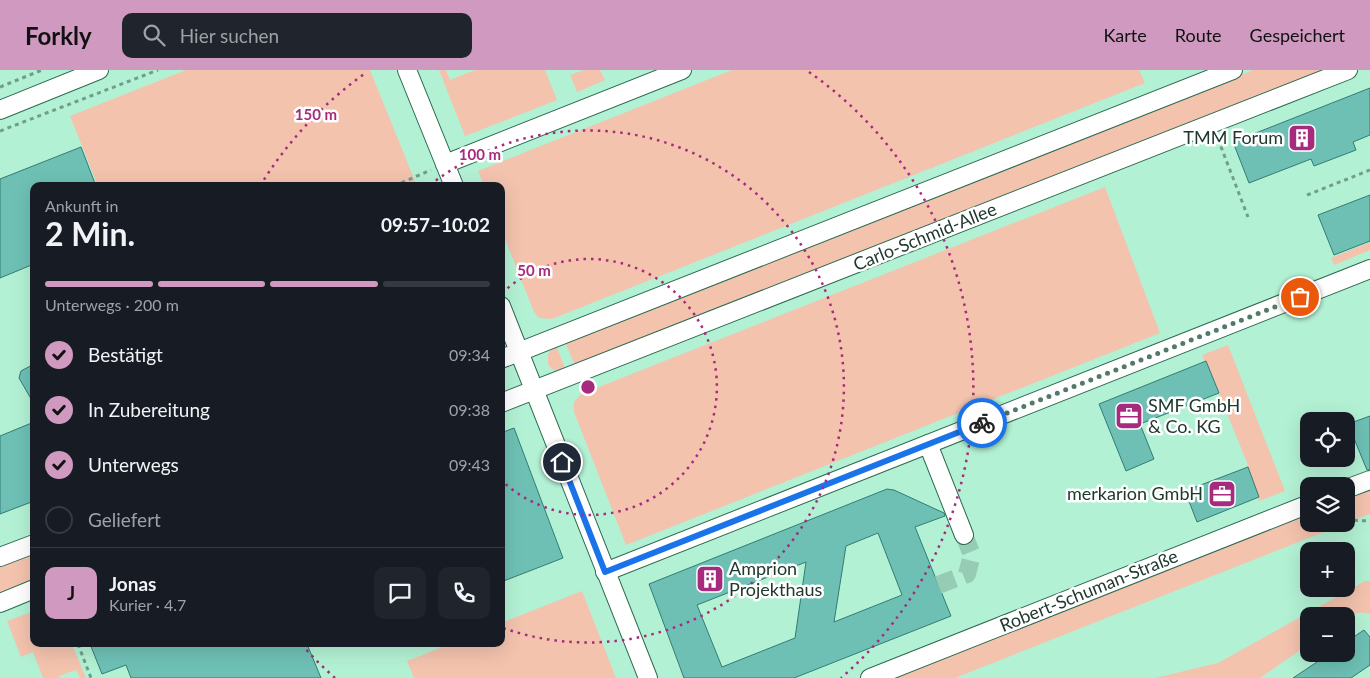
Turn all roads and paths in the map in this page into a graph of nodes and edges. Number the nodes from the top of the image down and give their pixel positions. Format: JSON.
{"nodes":[{"id":1,"x":42,"y":70,"type":"edge"},
{"id":2,"x":99,"y":70,"type":"edge"},
{"id":3,"x":158,"y":70,"type":"edge"},
{"id":4,"x":407,"y":70,"type":"edge"},
{"id":5,"x":682,"y":70,"type":"edge"},
{"id":6,"x":1233,"y":70,"type":"edge"},
{"id":7,"x":1348,"y":70,"type":"edge"},
{"id":8,"x":0,"y":87,"type":"edge"},
{"id":9,"x":0,"y":110,"type":"edge"},
{"id":10,"x":1211,"y":124,"type":"junction"},
{"id":11,"x":0,"y":131,"type":"edge"},
{"id":12,"x":445,"y":164,"type":"junction"},
{"id":13,"x":1370,"y":170,"type":"edge"},
{"id":14,"x":403,"y":182,"type":"edge"},
{"id":15,"x":452,"y":182,"type":"edge"},
{"id":16,"x":1306,"y":195,"type":"dead end"},
{"id":17,"x":1248,"y":217,"type":"dead end"},
{"id":18,"x":1370,"y":269,"type":"edge"},
{"id":19,"x":505,"y":316,"type":"edge"},
{"id":20,"x":520,"y":352,"type":"junction"},
{"id":21,"x":505,"y":358,"type":"edge"},
{"id":22,"x":534,"y":391,"type":"junction"},
{"id":23,"x":505,"y":402,"type":"edge"},
{"id":24,"x":928,"y":444,"type":"junction"},
{"id":25,"x":1370,"y":480,"type":"edge"},
{"id":26,"x":1355,"y":486,"type":"edge"},
{"id":27,"x":1300,"y":508,"type":"edge"},
{"id":28,"x":1355,"y":520,"type":"edge"},
{"id":29,"x":1370,"y":521,"type":"edge"},
{"id":30,"x":964,"y":535,"type":"tunnel mouth"},
{"id":31,"x":30,"y":546,"type":"edge"},
{"id":32,"x":0,"y":557,"type":"edge"},
{"id":33,"x":605,"y":572,"type":"junction"},
{"id":34,"x":30,"y":592,"type":"edge"},
{"id":35,"x":0,"y":603,"type":"edge"},
{"id":36,"x":79,"y":647,"type":"edge"},
{"id":37,"x":91,"y":678,"type":"edge"},
{"id":38,"x":648,"y":678,"type":"edge"},
{"id":39,"x":870,"y":678,"type":"edge"}],
"edges":[{"from":1,"to":8,"type":"path"},
{"from":2,"to":9,"type":"street"},
{"from":3,"to":11,"type":"path"},
{"from":4,"to":12,"type":"street"},
{"from":5,"to":12,"type":"street"},
{"from":6,"to":20,"type":"street"},
{"from":7,"to":10,"type":"street","name":"Carlo-Schmid-Allee"},
{"from":10,"to":17,"type":"path"},
{"from":10,"to":22,"type":"street","name":"Carlo-Schmid-Allee"},
{"from":12,"to":14,"type":"path"},
{"from":12,"to":15,"type":"street"},
{"from":13,"to":16,"type":"path"},
{"from":18,"to":24,"type":"street"},
{"from":19,"to":20,"type":"street"},
{"from":20,"to":21,"type":"street"},
{"from":20,"to":22,"type":"street"},
{"from":22,"to":23,"type":"street","name":"Carlo-Schmid-Allee"},
{"from":22,"to":33,"type":"street"},
{"from":24,"to":30,"type":"street"},
{"from":24,"to":33,"type":"street"},
{"from":25,"to":26,"type":"street"},
{"from":27,"to":39,"type":"street","name":"Robert-Schuman-Straße"},
{"from":28,"to":29,"type":"path"},
{"from":31,"to":32,"type":"street"},
{"from":33,"to":38,"type":"street"},
{"from":34,"to":35,"type":"street"},
{"from":36,"to":37,"type":"path"}]}
